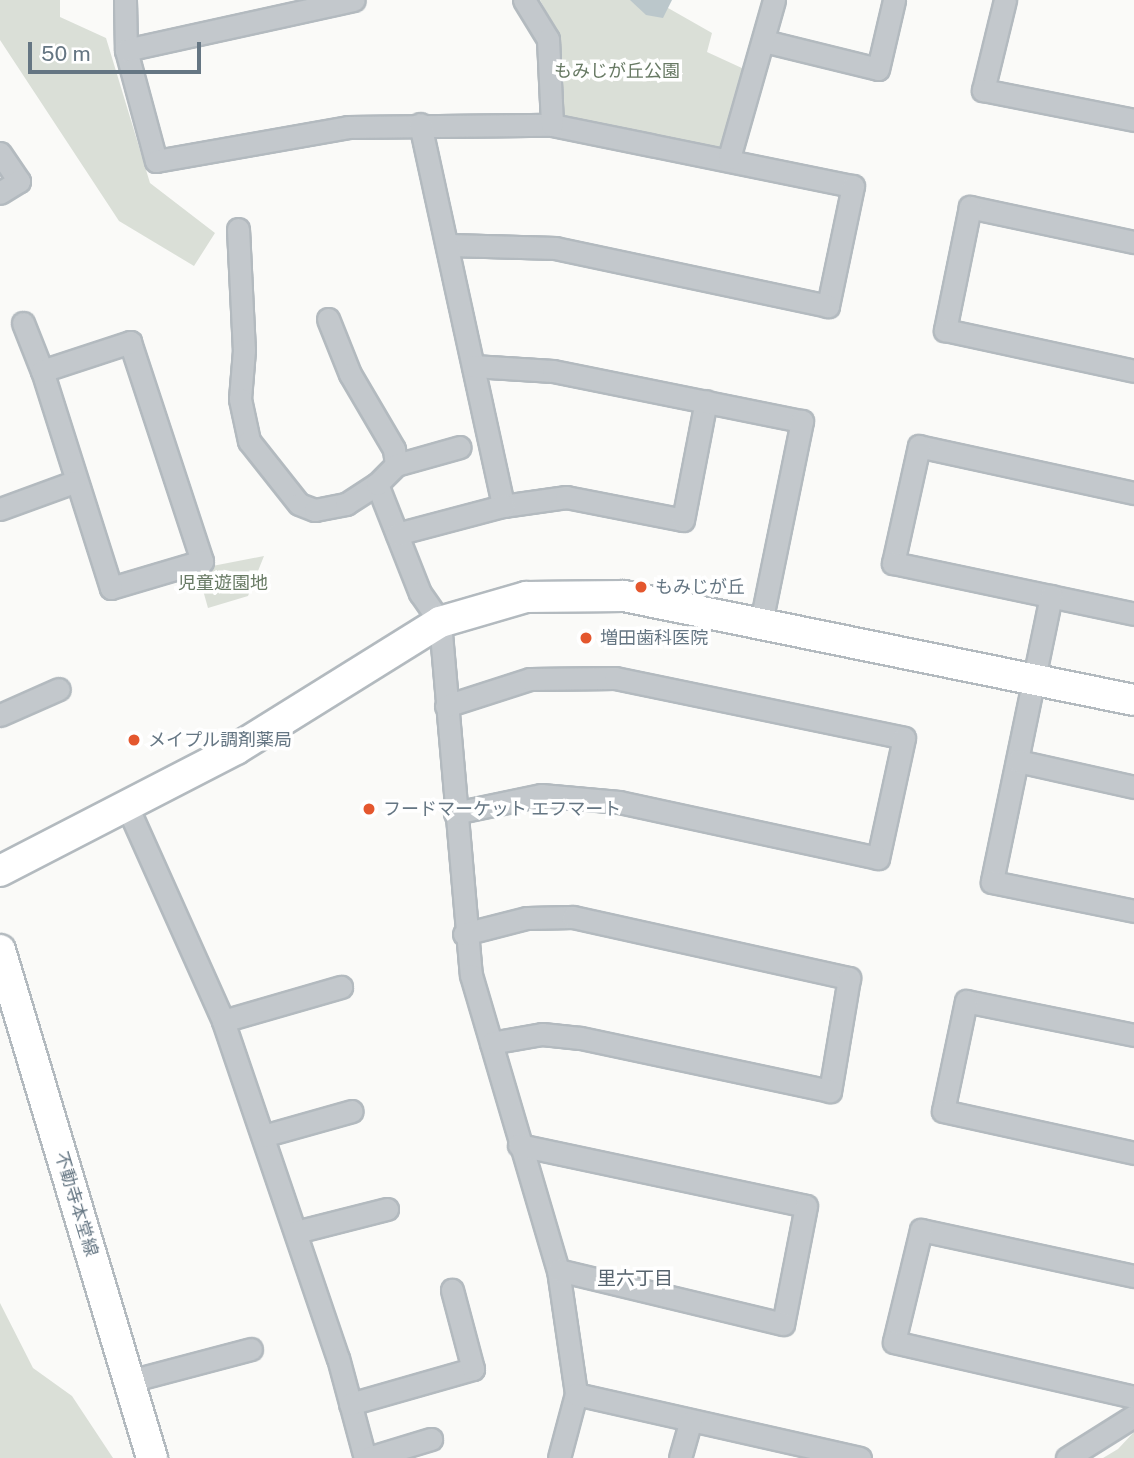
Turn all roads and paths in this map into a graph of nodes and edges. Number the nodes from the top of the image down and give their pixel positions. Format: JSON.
{"nodes":[{"id":1,"x":125,"y":0,"type":"edge"},
{"id":2,"x":354,"y":0,"type":"edge"},
{"id":3,"x":524,"y":0,"type":"edge"},
{"id":4,"x":774,"y":0,"type":"edge"},
{"id":5,"x":894,"y":0,"type":"edge"},
{"id":6,"x":1005,"y":0,"type":"edge"},
{"id":7,"x":764,"y":41,"type":"junction"},
{"id":8,"x":126,"y":50,"type":"junction"},
{"id":9,"x":1134,"y":120,"type":"edge"},
{"id":10,"x":420,"y":124,"type":"junction"},
{"id":11,"x":552,"y":125,"type":"junction"},
{"id":12,"x":0,"y":152,"type":"edge"},
{"id":13,"x":729,"y":158,"type":"junction"},
{"id":14,"x":0,"y":193,"type":"edge"},
{"id":15,"x":238,"y":229,"type":"dead end"},
{"id":16,"x":1134,"y":242,"type":"edge"},
{"id":17,"x":450,"y":245,"type":"junction"},
{"id":18,"x":328,"y":318,"type":"dead end"},
{"id":19,"x":23,"y":323,"type":"dead end"},
{"id":20,"x":473,"y":366,"type":"junction"},
{"id":21,"x":42,"y":371,"type":"junction"},
{"id":22,"x":1134,"y":371,"type":"edge"},
{"id":23,"x":706,"y":401,"type":"junction"},
{"id":24,"x":460,"y":447,"type":"dead end"},
{"id":25,"x":396,"y":465,"type":"junction"},
{"id":26,"x":74,"y":482,"type":"junction"},
{"id":27,"x":377,"y":484,"type":"junction"},
{"id":28,"x":1134,"y":493,"type":"edge"},
{"id":29,"x":503,"y":506,"type":"junction"},
{"id":30,"x":0,"y":509,"type":"edge"},
{"id":31,"x":397,"y":534,"type":"junction"},
{"id":32,"x":1051,"y":596,"type":"junction"},
{"id":33,"x":1134,"y":614,"type":"edge"},
{"id":34,"x":440,"y":622,"type":"junction"},
{"id":35,"x":761,"y":622,"type":"junction"},
{"id":36,"x":1035,"y":679,"type":"junction"},
{"id":37,"x":59,"y":689,"type":"dead end"},
{"id":38,"x":1134,"y":700,"type":"edge"},
{"id":39,"x":446,"y":706,"type":"junction"},
{"id":40,"x":0,"y":715,"type":"edge"},
{"id":41,"x":1018,"y":761,"type":"junction"},
{"id":42,"x":1134,"y":787,"type":"edge"},
{"id":43,"x":127,"y":806,"type":"junction"},
{"id":44,"x":455,"y":813,"type":"junction"},
{"id":45,"x":0,"y":871,"type":"edge"},
{"id":46,"x":1134,"y":911,"type":"edge"},
{"id":47,"x":464,"y":934,"type":"junction"},
{"id":48,"x":0,"y":950,"type":"edge"},
{"id":49,"x":341,"y":987,"type":"dead end"},
{"id":50,"x":223,"y":1021,"type":"junction"},
{"id":51,"x":1134,"y":1035,"type":"edge"},
{"id":52,"x":491,"y":1043,"type":"junction"},
{"id":53,"x":352,"y":1111,"type":"dead end"},
{"id":54,"x":262,"y":1136,"type":"junction"},
{"id":55,"x":519,"y":1145,"type":"junction"},
{"id":56,"x":1134,"y":1153,"type":"edge"},
{"id":57,"x":387,"y":1209,"type":"dead end"},
{"id":58,"x":296,"y":1233,"type":"junction"},
{"id":59,"x":558,"y":1270,"type":"junction"},
{"id":60,"x":1134,"y":1276,"type":"edge"},
{"id":61,"x":452,"y":1290,"type":"dead end"},
{"id":62,"x":251,"y":1349,"type":"dead end"},
{"id":63,"x":130,"y":1381,"type":"junction"},
{"id":64,"x":576,"y":1394,"type":"junction"},
{"id":65,"x":1134,"y":1397,"type":"edge"},
{"id":66,"x":350,"y":1404,"type":"junction"},
{"id":67,"x":1134,"y":1416,"type":"edge"},
{"id":68,"x":690,"y":1422,"type":"junction"},
{"id":69,"x":431,"y":1439,"type":"dead end"},
{"id":70,"x":797,"y":1451,"type":"edge"},
{"id":71,"x":152,"y":1458,"type":"edge"},
{"id":72,"x":367,"y":1458,"type":"edge"},
{"id":73,"x":559,"y":1458,"type":"edge"},
{"id":74,"x":680,"y":1458,"type":"edge"},
{"id":75,"x":860,"y":1458,"type":"edge"},
{"id":76,"x":1067,"y":1458,"type":"edge"}],
"edges":[{"from":1,"to":8,"type":"street"},
{"from":2,"to":8,"type":"street"},
{"from":3,"to":11,"type":"street"},
{"from":4,"to":7,"type":"street"},
{"from":5,"to":7,"type":"street"},
{"from":6,"to":9,"type":"street"},
{"from":7,"to":13,"type":"street"},
{"from":8,"to":10,"type":"street"},
{"from":10,"to":11,"type":"street"},
{"from":10,"to":17,"type":"street"},
{"from":11,"to":13,"type":"street"},
{"from":12,"to":14,"type":"street"},
{"from":13,"to":17,"type":"street"},
{"from":15,"to":27,"type":"street"},
{"from":16,"to":22,"type":"street"},
{"from":17,"to":20,"type":"street"},
{"from":18,"to":25,"type":"street"},
{"from":19,"to":21,"type":"street"},
{"from":20,"to":23,"type":"street"},
{"from":20,"to":29,"type":"street"},
{"from":21,"to":26,"type":"street"},
{"from":21,"to":26,"type":"street"},
{"from":23,"to":29,"type":"street"},
{"from":23,"to":35,"type":"street"},
{"from":24,"to":25,"type":"street"},
{"from":25,"to":27,"type":"street"},
{"from":26,"to":30,"type":"street"},
{"from":27,"to":31,"type":"street"},
{"from":28,"to":32,"type":"street"},
{"from":29,"to":31,"type":"street"},
{"from":31,"to":34,"type":"street"},
{"from":32,"to":33,"type":"street"},
{"from":32,"to":36,"type":"street"},
{"from":34,"to":35,"type":"street"},
{"from":34,"to":39,"type":"street"},
{"from":34,"to":43,"type":"street"},
{"from":35,"to":36,"type":"street"},
{"from":36,"to":38,"type":"street"},
{"from":36,"to":41,"type":"street"},
{"from":37,"to":40,"type":"street"},
{"from":39,"to":44,"type":"street"},
{"from":39,"to":44,"type":"street"},
{"from":41,"to":42,"type":"street"},
{"from":41,"to":46,"type":"street"},
{"from":43,"to":45,"type":"street"},
{"from":43,"to":50,"type":"street"},
{"from":44,"to":47,"type":"street"},
{"from":47,"to":52,"type":"street"},
{"from":47,"to":52,"type":"street"},
{"from":48,"to":63,"type":"street","name":"不動寺本堂線"},
{"from":49,"to":50,"type":"street"},
{"from":50,"to":54,"type":"street"},
{"from":51,"to":56,"type":"street"},
{"from":52,"to":55,"type":"street"},
{"from":53,"to":54,"type":"street"},
{"from":54,"to":58,"type":"street"},
{"from":55,"to":59,"type":"street"},
{"from":55,"to":59,"type":"street"},
{"from":57,"to":58,"type":"street"},
{"from":58,"to":66,"type":"street"},
{"from":59,"to":64,"type":"street"},
{"from":60,"to":65,"type":"street"},
{"from":61,"to":66,"type":"street"},
{"from":62,"to":63,"type":"street"},
{"from":63,"to":71,"type":"street","name":"不動寺本堂線"},
{"from":64,"to":68,"type":"street"},
{"from":64,"to":73,"type":"street"},
{"from":66,"to":72,"type":"street"},
{"from":67,"to":76,"type":"street"},
{"from":68,"to":70,"type":"street"},
{"from":68,"to":74,"type":"street"},
{"from":69,"to":72,"type":"street"},
{"from":70,"to":75,"type":"street"}]}
